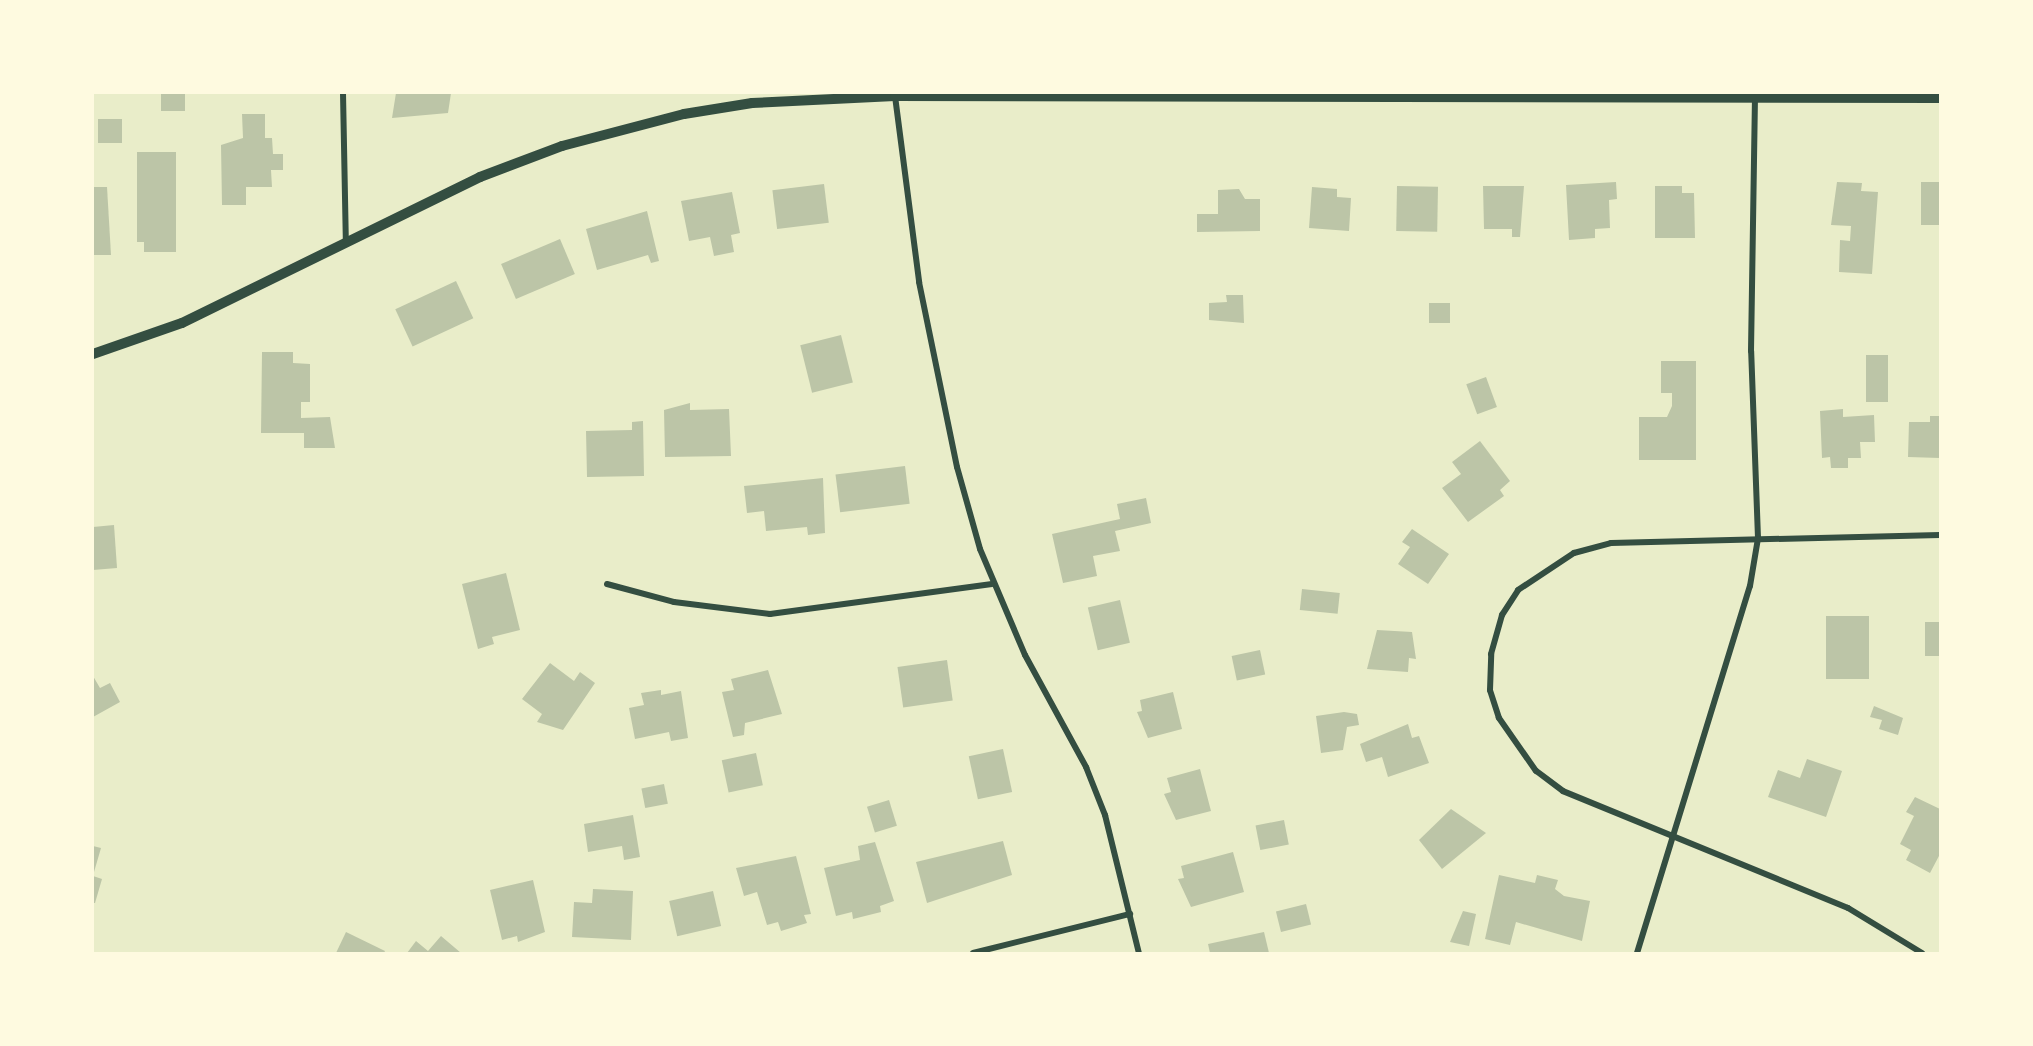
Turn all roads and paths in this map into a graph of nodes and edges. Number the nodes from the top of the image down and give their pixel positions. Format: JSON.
{"nodes":[{"id":1,"x":343,"y":93,"type":"edge"},
{"id":2,"x":1048,"y":95,"type":"edge"},
{"id":3,"x":895,"y":96,"type":"junction"},
{"id":4,"x":1755,"y":96,"type":"edge"},
{"id":5,"x":1940,"y":98,"type":"edge"},
{"id":6,"x":346,"y":243,"type":"junction"},
{"id":7,"x":93,"y":354,"type":"edge"},
{"id":8,"x":1940,"y":535,"type":"edge"},
{"id":9,"x":1758,"y":537,"type":"junction"},
{"id":10,"x":607,"y":584,"type":"dead end"},
{"id":11,"x":992,"y":584,"type":"junction"},
{"id":12,"x":1670,"y":837,"type":"junction"},
{"id":13,"x":1130,"y":914,"type":"junction"},
{"id":14,"x":973,"y":953,"type":"edge"},
{"id":15,"x":1139,"y":953,"type":"edge"},
{"id":16,"x":1637,"y":953,"type":"edge"},
{"id":17,"x":1922,"y":953,"type":"edge"}],
"edges":[{"from":1,"to":6,"type":"street"},
{"from":2,"to":3,"type":"street"},
{"from":2,"to":4,"type":"street"},
{"from":3,"to":6,"type":"street"},
{"from":3,"to":11,"type":"street"},
{"from":4,"to":5,"type":"street"},
{"from":4,"to":9,"type":"street"},
{"from":6,"to":7,"type":"street"},
{"from":8,"to":9,"type":"street"},
{"from":9,"to":12,"type":"street"},
{"from":9,"to":12,"type":"street"},
{"from":10,"to":11,"type":"street"},
{"from":11,"to":13,"type":"street"},
{"from":12,"to":16,"type":"street"},
{"from":12,"to":17,"type":"street"},
{"from":13,"to":14,"type":"street"},
{"from":13,"to":15,"type":"street"}]}
